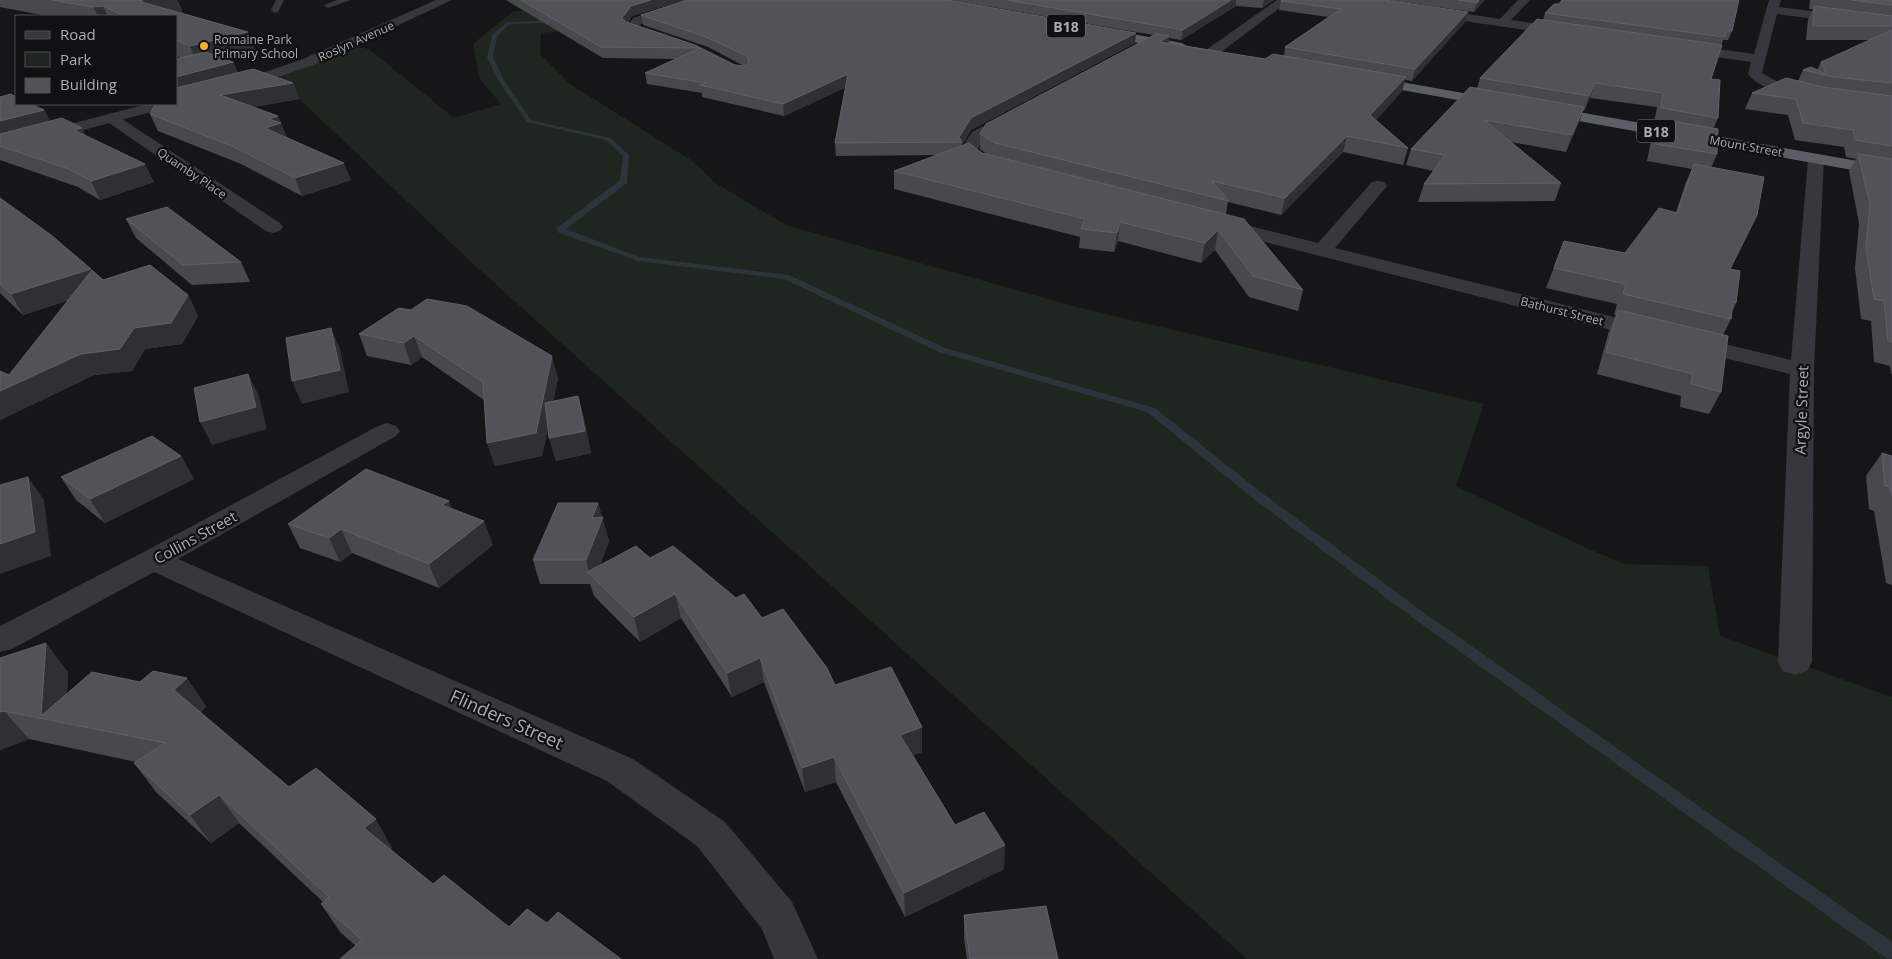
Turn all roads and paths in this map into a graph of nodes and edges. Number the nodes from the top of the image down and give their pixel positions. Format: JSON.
{"nodes":[{"id":1,"x":280,"y":0,"type":"edge"},
{"id":2,"x":348,"y":0,"type":"edge"},
{"id":3,"x":446,"y":0,"type":"edge"},
{"id":4,"x":702,"y":0,"type":"edge"},
{"id":5,"x":1284,"y":0,"type":"edge"},
{"id":6,"x":1524,"y":0,"type":"edge"},
{"id":7,"x":328,"y":5,"type":"dead end"},
{"id":8,"x":1774,"y":5,"type":"edge"},
{"id":9,"x":275,"y":10,"type":"dead end"},
{"id":10,"x":1416,"y":10,"type":"edge"},
{"id":11,"x":1503,"y":22,"type":"junction"},
{"id":12,"x":1892,"y":25,"type":"edge"},
{"id":13,"x":1085,"y":29,"type":"edge"},
{"id":14,"x":1581,"y":34,"type":"edge"},
{"id":15,"x":1151,"y":41,"type":"junction"},
{"id":16,"x":680,"y":43,"type":"edge"},
{"id":17,"x":1670,"y":46,"type":"edge"},
{"id":18,"x":1203,"y":51,"type":"junction"},
{"id":19,"x":1124,"y":55,"type":"edge"},
{"id":20,"x":1230,"y":56,"type":"edge"},
{"id":21,"x":1758,"y":59,"type":"junction"},
{"id":22,"x":1354,"y":78,"type":"edge"},
{"id":23,"x":1824,"y":96,"type":"edge"},
{"id":24,"x":178,"y":100,"type":"edge"},
{"id":25,"x":161,"y":105,"type":"edge"},
{"id":26,"x":1033,"y":105,"type":"edge"},
{"id":27,"x":1508,"y":105,"type":"edge"},
{"id":28,"x":1527,"y":108,"type":"edge"},
{"id":29,"x":111,"y":118,"type":"junction"},
{"id":30,"x":0,"y":148,"type":"edge"},
{"id":31,"x":1816,"y":158,"type":"junction"},
{"id":32,"x":1007,"y":170,"type":"edge"},
{"id":33,"x":1892,"y":172,"type":"edge"},
{"id":34,"x":1378,"y":186,"type":"dead end"},
{"id":35,"x":1208,"y":222,"type":"edge"},
{"id":36,"x":273,"y":227,"type":"dead end"},
{"id":37,"x":1322,"y":251,"type":"junction"},
{"id":38,"x":1802,"y":370,"type":"junction"},
{"id":39,"x":388,"y":431,"type":"dead end"},
{"id":40,"x":153,"y":560,"type":"junction"},
{"id":41,"x":0,"y":640,"type":"edge"},
{"id":42,"x":1794,"y":662,"type":"dead end"},
{"id":43,"x":796,"y":959,"type":"edge"}],
"edges":[{"from":1,"to":9,"type":"lane"},
{"from":2,"to":7,"type":"lane"},
{"from":3,"to":24,"type":"street","name":"Roslyn Avenue"},
{"from":4,"to":16,"type":"street"},
{"from":5,"to":18,"type":"street"},
{"from":6,"to":11,"type":"street"},
{"from":8,"to":12,"type":"street"},
{"from":8,"to":21,"type":"street"},
{"from":10,"to":11,"type":"street"},
{"from":11,"to":14,"type":"street"},
{"from":13,"to":15,"type":"highway","number":"B18"},
{"from":15,"to":18,"type":"highway","number":"B18"},
{"from":15,"to":19,"type":"street"},
{"from":17,"to":21,"type":"street"},
{"from":18,"to":20,"type":"highway","number":"B18"},
{"from":21,"to":23,"type":"street"},
{"from":22,"to":27,"type":"highway"},
{"from":25,"to":29,"type":"street"},
{"from":26,"to":32,"type":"street"},
{"from":28,"to":31,"type":"highway","name":"Mount Street","number":"B18"},
{"from":29,"to":30,"type":"street"},
{"from":29,"to":36,"type":"street","name":"Quamby Place"},
{"from":31,"to":33,"type":"highway","name":"Mount Street","number":"B18"},
{"from":31,"to":38,"type":"street","name":"Argyle Street"},
{"from":34,"to":37,"type":"street"},
{"from":35,"to":37,"type":"street","name":"Bathurst Street"},
{"from":37,"to":38,"type":"street","name":"Bathurst Street"},
{"from":38,"to":42,"type":"street","name":"Argyle Street"},
{"from":39,"to":40,"type":"street","name":"Collins Street"},
{"from":40,"to":41,"type":"street","name":"Collins Street"},
{"from":40,"to":43,"type":"street","name":"Flinders Street"}]}
